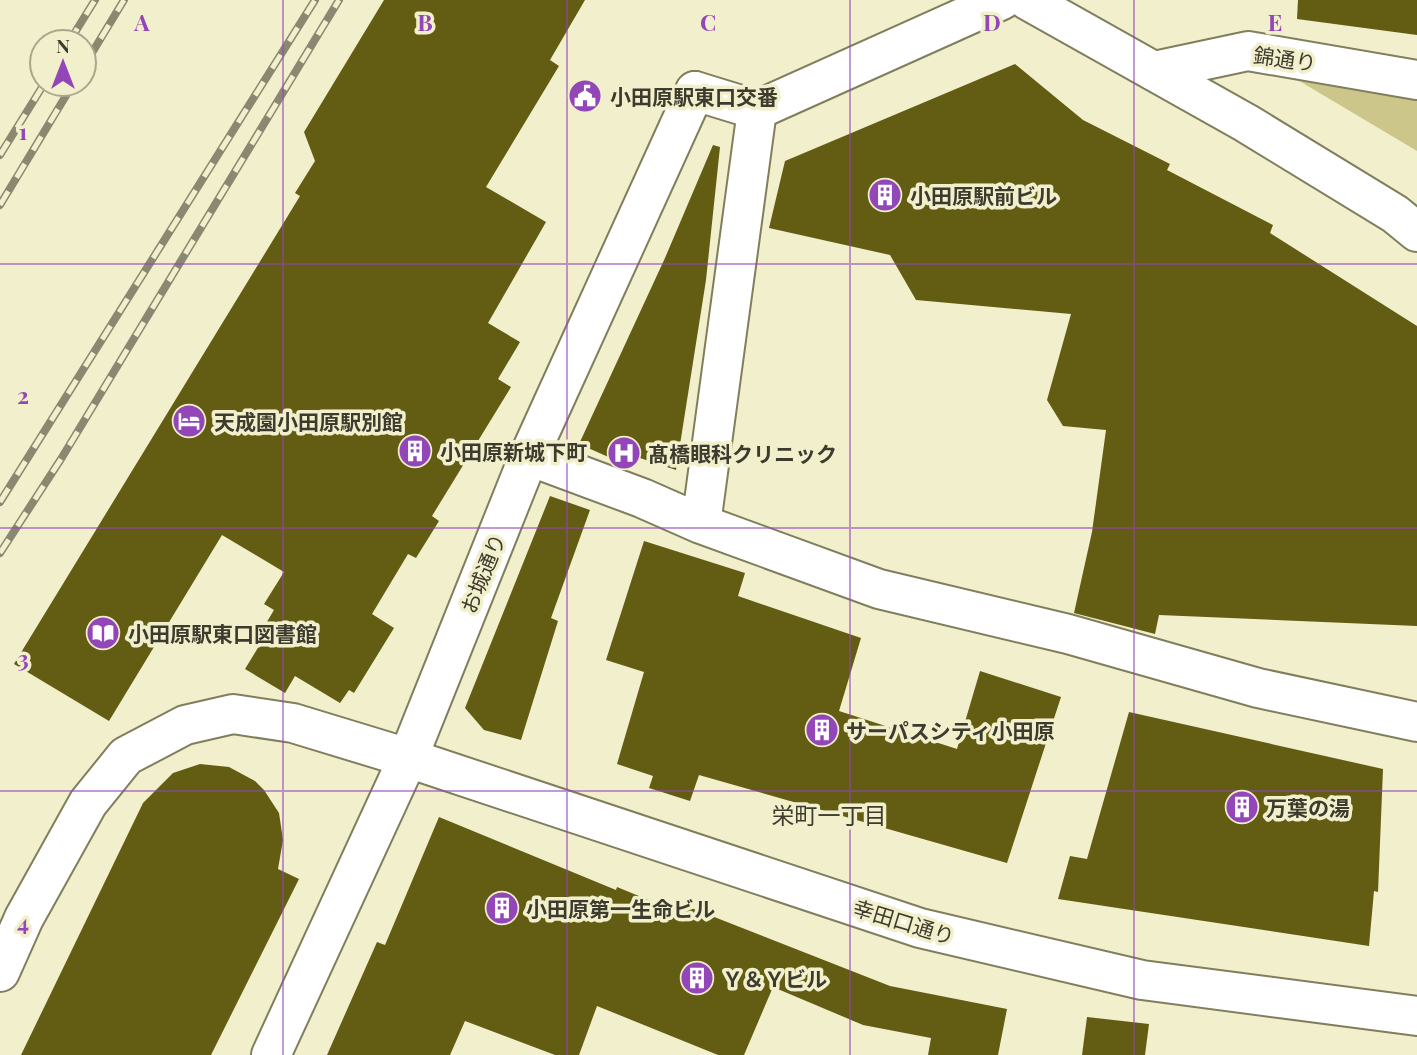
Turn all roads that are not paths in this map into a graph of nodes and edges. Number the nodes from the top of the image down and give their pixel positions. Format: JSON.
{"nodes":[{"id":1,"x":1002,"y":0,"type":"edge"},
{"id":2,"x":1027,"y":0,"type":"edge"},
{"id":3,"x":1154,"y":71,"type":"junction"},
{"id":4,"x":1417,"y":80,"type":"edge"},
{"id":5,"x":757,"y":110,"type":"junction"},
{"id":6,"x":1417,"y":232,"type":"edge"},
{"id":7,"x":529,"y":456,"type":"junction"},
{"id":8,"x":701,"y":524,"type":"junction"},
{"id":9,"x":1417,"y":722,"type":"edge"},
{"id":10,"x":408,"y":758,"type":"junction"},
{"id":11,"x":0,"y":972,"type":"edge"},
{"id":12,"x":1417,"y":1016,"type":"edge"},
{"id":13,"x":271,"y":1055,"type":"edge"}],
"edges":[{"from":1,"to":5,"type":"street"},
{"from":2,"to":3,"type":"street"},
{"from":3,"to":4,"type":"street","name":"錦通り"},
{"from":3,"to":6,"type":"street"},
{"from":5,"to":7,"type":"street","name":"お城通り"},
{"from":5,"to":8,"type":"street"},
{"from":7,"to":8,"type":"street"},
{"from":7,"to":10,"type":"street","name":"お城通り"},
{"from":8,"to":9,"type":"street"},
{"from":10,"to":11,"type":"street","name":"幸田口通り"},
{"from":10,"to":12,"type":"street","name":"幸田口通り"},
{"from":10,"to":13,"type":"street","name":"お城通り"}]}
